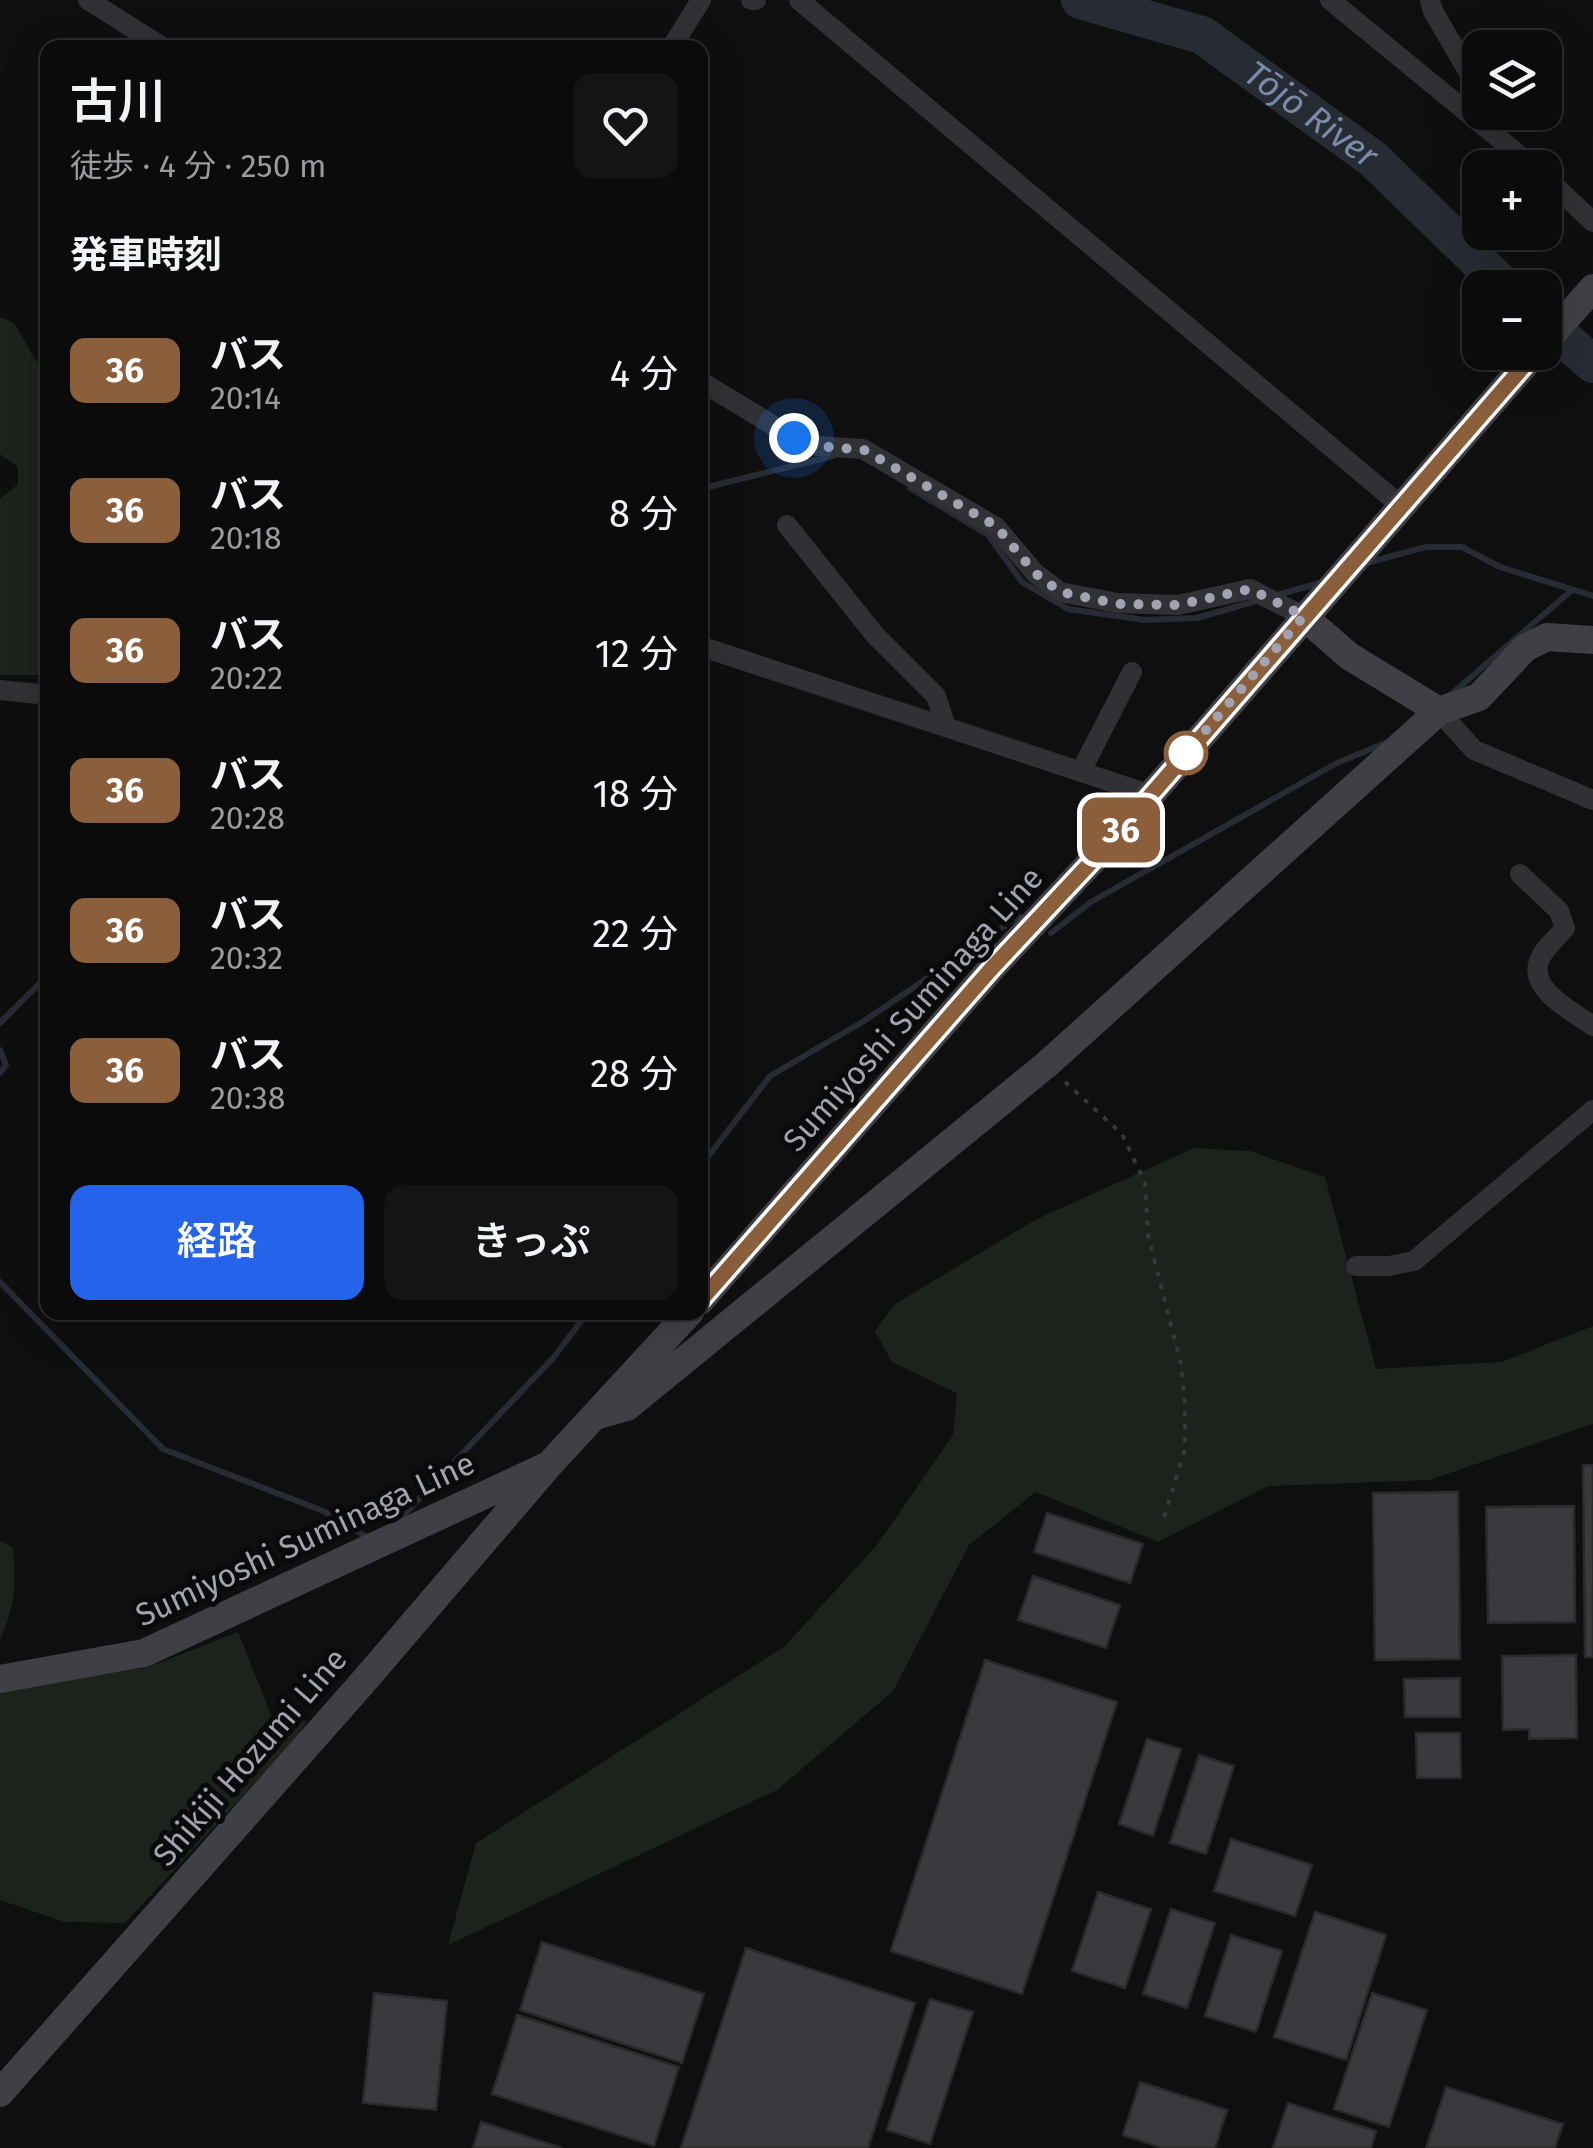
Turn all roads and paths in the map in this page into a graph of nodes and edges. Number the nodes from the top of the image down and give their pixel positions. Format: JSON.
{"nodes":[{"id":1,"x":88,"y":0,"type":"edge"},
{"id":2,"x":701,"y":0,"type":"edge"},
{"id":3,"x":799,"y":0,"type":"edge"},
{"id":4,"x":1330,"y":0,"type":"edge"},
{"id":5,"x":1430,"y":0,"type":"edge"},
{"id":6,"x":151,"y":40,"type":"edge"},
{"id":7,"x":676,"y":40,"type":"edge"},
{"id":8,"x":1462,"y":61,"type":"edge"},
{"id":9,"x":1502,"y":130,"type":"edge"},
{"id":10,"x":1510,"y":144,"type":"junction"},
{"id":11,"x":1516,"y":150,"type":"edge"},
{"id":12,"x":1562,"y":193,"type":"edge"},
{"id":13,"x":1593,"y":222,"type":"edge"},
{"id":14,"x":1593,"y":288,"type":"edge"},
{"id":15,"x":1562,"y":323,"type":"edge"},
{"id":16,"x":1520,"y":370,"type":"edge"},
{"id":17,"x":708,"y":386,"type":"edge"},
{"id":18,"x":1400,"y":505,"type":"junction"},
{"id":19,"x":788,"y":525,"type":"dead end"},
{"id":20,"x":1304,"y":616,"type":"junction"},
{"id":21,"x":1593,"y":640,"type":"edge"},
{"id":22,"x":708,"y":649,"type":"edge"},
{"id":23,"x":1132,"y":672,"type":"dead end"},
{"id":24,"x":0,"y":690,"type":"edge"},
{"id":25,"x":40,"y":694,"type":"edge"},
{"id":26,"x":1439,"y":711,"type":"junction"},
{"id":27,"x":946,"y":727,"type":"junction"},
{"id":28,"x":1081,"y":772,"type":"junction"},
{"id":29,"x":1151,"y":795,"type":"junction"},
{"id":30,"x":1593,"y":800,"type":"edge"},
{"id":31,"x":1520,"y":874,"type":"dead end"},
{"id":32,"x":1593,"y":1026,"type":"edge"},
{"id":33,"x":1046,"y":1064,"type":"junction"},
{"id":34,"x":1593,"y":1110,"type":"edge"},
{"id":35,"x":1356,"y":1266,"type":"dead end"},
{"id":36,"x":708,"y":1292,"type":"edge"},
{"id":37,"x":683,"y":1320,"type":"edge"},
{"id":38,"x":598,"y":1415,"type":"junction"},
{"id":39,"x":549,"y":1465,"type":"junction"},
{"id":40,"x":1162,"y":1524,"type":"dead end"},
{"id":41,"x":0,"y":1679,"type":"edge"},
{"id":42,"x":0,"y":2093,"type":"edge"}],
"edges":[{"from":1,"to":6,"type":"street"},
{"from":2,"to":7,"type":"street"},
{"from":3,"to":18,"type":"street"},
{"from":4,"to":10,"type":"street"},
{"from":5,"to":8,"type":"street"},
{"from":9,"to":10,"type":"street"},
{"from":10,"to":11,"type":"street"},
{"from":12,"to":13,"type":"street"},
{"from":14,"to":15,"type":"main road"},
{"from":16,"to":18,"type":"main road"},
{"from":17,"to":20,"type":"street"},
{"from":18,"to":20,"type":"main road"},
{"from":19,"to":27,"type":"street"},
{"from":20,"to":26,"type":"main road"},
{"from":20,"to":29,"type":"main road","name":"Sumiyoshi Suminaga Line"},
{"from":21,"to":26,"type":"main road"},
{"from":22,"to":27,"type":"street"},
{"from":23,"to":28,"type":"street"},
{"from":24,"to":25,"type":"street"},
{"from":26,"to":30,"type":"street"},
{"from":26,"to":33,"type":"main road"},
{"from":27,"to":28,"type":"street"},
{"from":28,"to":29,"type":"street"},
{"from":29,"to":36,"type":"main road","name":"Sumiyoshi Suminaga Line"},
{"from":31,"to":32,"type":"street"},
{"from":33,"to":38,"type":"main road"},
{"from":33,"to":40,"type":"path"},
{"from":34,"to":35,"type":"street"},
{"from":37,"to":38,"type":"main road","name":"Sumiyoshi Suminaga Line"},
{"from":38,"to":39,"type":"main road","name":"Sumiyoshi Suminaga Line"},
{"from":39,"to":41,"type":"main road","name":"Sumiyoshi Suminaga Line"},
{"from":39,"to":42,"type":"main road","name":"Shikiji Hozumi Line"}]}
